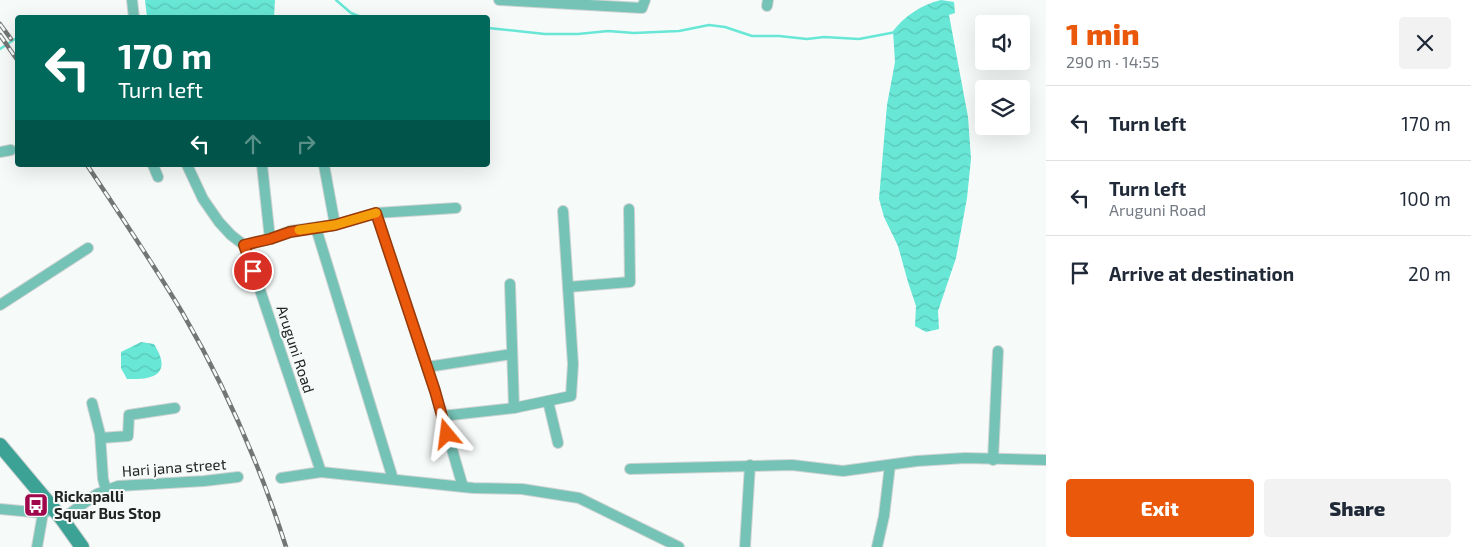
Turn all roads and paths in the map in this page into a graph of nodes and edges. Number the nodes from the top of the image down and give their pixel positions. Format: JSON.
{"nodes":[{"id":1,"x":132,"y":0,"type":"edge"},
{"id":2,"x":499,"y":0,"type":"edge"},
{"id":3,"x":645,"y":0,"type":"edge"},
{"id":4,"x":134,"y":15,"type":"edge"},
{"id":5,"x":11,"y":150,"type":"dead end"},
{"id":6,"x":0,"y":152,"type":"edge"},
{"id":7,"x":154,"y":167,"type":"edge"},
{"id":8,"x":189,"y":167,"type":"edge"},
{"id":9,"x":262,"y":167,"type":"edge"},
{"id":10,"x":324,"y":167,"type":"edge"},
{"id":11,"x":158,"y":176,"type":"dead end"},
{"id":12,"x":456,"y":208,"type":"dead end"},
{"id":13,"x":629,"y":209,"type":"dead end"},
{"id":14,"x":563,"y":211,"type":"dead end"},
{"id":15,"x":376,"y":213,"type":"junction"},
{"id":16,"x":335,"y":225,"type":"junction"},
{"id":17,"x":316,"y":228,"type":"junction"},
{"id":18,"x":270,"y":239,"type":"junction"},
{"id":19,"x":244,"y":245,"type":"junction"},
{"id":20,"x":88,"y":248,"type":"dead end"},
{"id":21,"x":510,"y":284,"type":"dead end"},
{"id":22,"x":568,"y":287,"type":"junction"},
{"id":23,"x":0,"y":305,"type":"edge"},
{"id":24,"x":998,"y":352,"type":"dead end"},
{"id":25,"x":512,"y":354,"type":"junction"},
{"id":26,"x":427,"y":367,"type":"junction"},
{"id":27,"x":548,"y":401,"type":"junction"},
{"id":28,"x":92,"y":403,"type":"dead end"},
{"id":29,"x":175,"y":408,"type":"dead end"},
{"id":30,"x":514,"y":408,"type":"junction"},
{"id":31,"x":442,"y":416,"type":"junction"},
{"id":32,"x":101,"y":438,"type":"junction"},
{"id":33,"x":558,"y":443,"type":"dead end"},
{"id":34,"x":0,"y":445,"type":"edge"},
{"id":35,"x":993,"y":460,"type":"junction"},
{"id":36,"x":1046,"y":460,"type":"edge"},
{"id":37,"x":750,"y":465,"type":"junction"},
{"id":38,"x":890,"y":465,"type":"junction"},
{"id":39,"x":630,"y":469,"type":"dead end"},
{"id":40,"x":321,"y":472,"type":"junction"},
{"id":41,"x":238,"y":478,"type":"dead end"},
{"id":42,"x":281,"y":478,"type":"dead end"},
{"id":43,"x":393,"y":479,"type":"junction"},
{"id":44,"x":463,"y":487,"type":"junction"},
{"id":45,"x":106,"y":490,"type":"junction"},
{"id":46,"x":0,"y":509,"type":"edge"},
{"id":47,"x":53,"y":514,"type":"junction"},
{"id":48,"x":78,"y":544,"type":"edge"},
{"id":49,"x":37,"y":547,"type":"edge"},
{"id":50,"x":679,"y":547,"type":"edge"},
{"id":51,"x":745,"y":547,"type":"edge"},
{"id":52,"x":877,"y":547,"type":"edge"}],
"edges":[{"from":1,"to":4,"type":"street"},
{"from":2,"to":3,"type":"street"},
{"from":5,"to":6,"type":"street"},
{"from":7,"to":11,"type":"street"},
{"from":8,"to":19,"type":"street","name":"Aruguni Road"},
{"from":9,"to":18,"type":"street"},
{"from":10,"to":16,"type":"street"},
{"from":12,"to":15,"type":"street"},
{"from":13,"to":22,"type":"street"},
{"from":14,"to":22,"type":"street"},
{"from":15,"to":16,"type":"street"},
{"from":15,"to":26,"type":"street"},
{"from":16,"to":17,"type":"street"},
{"from":17,"to":18,"type":"street"},
{"from":17,"to":43,"type":"street"},
{"from":18,"to":19,"type":"street"},
{"from":19,"to":40,"type":"street","name":"Aruguni Road"},
{"from":20,"to":23,"type":"street"},
{"from":21,"to":25,"type":"street"},
{"from":22,"to":27,"type":"street"},
{"from":24,"to":35,"type":"street"},
{"from":25,"to":26,"type":"street"},
{"from":25,"to":30,"type":"street"},
{"from":26,"to":31,"type":"street"},
{"from":27,"to":30,"type":"street"},
{"from":27,"to":33,"type":"street"},
{"from":28,"to":32,"type":"street"},
{"from":29,"to":32,"type":"street"},
{"from":30,"to":31,"type":"street"},
{"from":31,"to":44,"type":"street"},
{"from":32,"to":45,"type":"street"},
{"from":34,"to":47,"type":"street"},
{"from":35,"to":36,"type":"street"},
{"from":35,"to":38,"type":"street"},
{"from":37,"to":38,"type":"street"},
{"from":37,"to":39,"type":"street"},
{"from":37,"to":51,"type":"street"},
{"from":38,"to":52,"type":"street"},
{"from":40,"to":42,"type":"street"},
{"from":40,"to":43,"type":"street"},
{"from":41,"to":45,"type":"street","name":"Hari jana street"},
{"from":43,"to":44,"type":"street"},
{"from":44,"to":50,"type":"street"},
{"from":45,"to":47,"type":"street","name":"Hari jana street"},
{"from":46,"to":47,"type":"street"},
{"from":47,"to":48,"type":"street"},
{"from":47,"to":49,"type":"street"}]}
